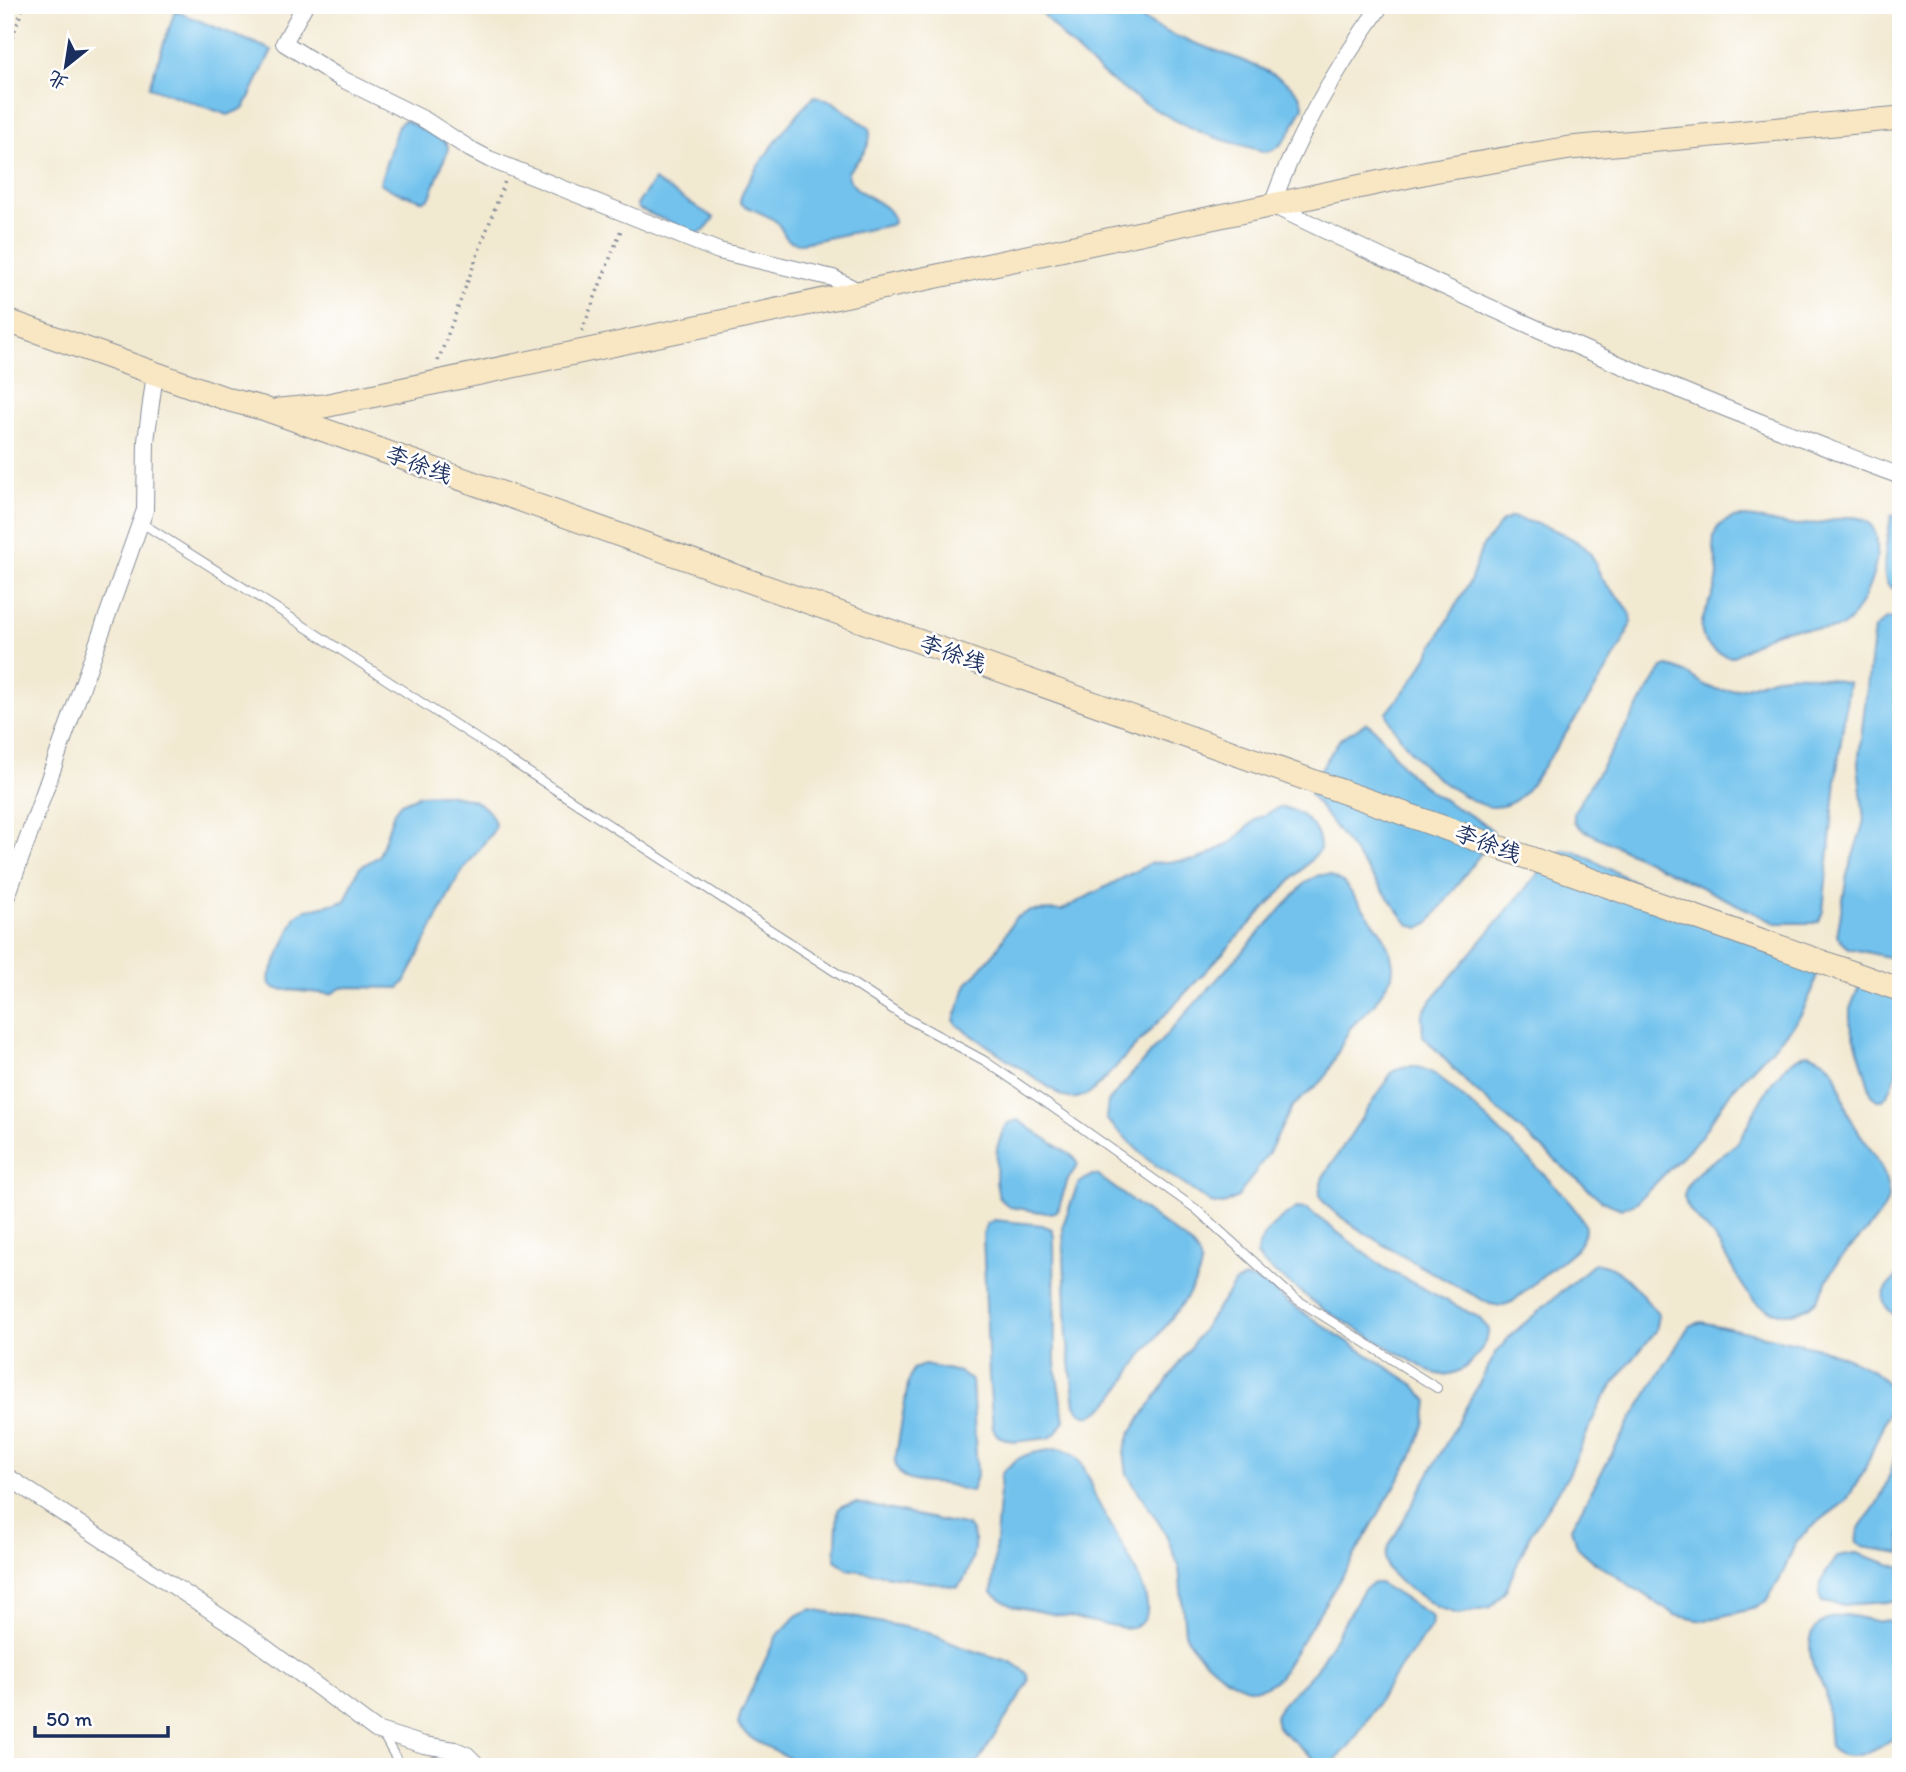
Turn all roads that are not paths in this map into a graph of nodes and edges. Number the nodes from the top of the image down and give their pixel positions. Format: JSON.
{"nodes":[{"id":1,"x":305,"y":5,"type":"edge"},
{"id":2,"x":1381,"y":5,"type":"edge"},
{"id":3,"x":1901,"y":118,"type":"edge"},
{"id":4,"x":1272,"y":205,"type":"junction"},
{"id":5,"x":858,"y":291,"type":"junction"},
{"id":6,"x":5,"y":320,"type":"edge"},
{"id":7,"x":155,"y":373,"type":"junction"},
{"id":8,"x":262,"y":408,"type":"junction"},
{"id":9,"x":1901,"y":476,"type":"edge"},
{"id":10,"x":140,"y":522,"type":"junction"},
{"id":11,"x":5,"y":902,"type":"edge"},
{"id":12,"x":1901,"y":990,"type":"edge"},
{"id":13,"x":1437,"y":1388,"type":"dead end"},
{"id":14,"x":5,"y":1475,"type":"edge"},
{"id":15,"x":382,"y":1733,"type":"junction"},
{"id":16,"x":401,"y":1767,"type":"edge"},
{"id":17,"x":479,"y":1767,"type":"edge"}],
"edges":[{"from":1,"to":5,"type":"street"},
{"from":2,"to":4,"type":"street"},
{"from":3,"to":4,"type":"main road"},
{"from":4,"to":5,"type":"main road"},
{"from":4,"to":9,"type":"street"},
{"from":5,"to":8,"type":"main road"},
{"from":6,"to":7,"type":"main road","name":"李徐线"},
{"from":7,"to":8,"type":"main road","name":"李徐线"},
{"from":7,"to":10,"type":"street"},
{"from":8,"to":12,"type":"main road","name":"李徐线"},
{"from":10,"to":11,"type":"street"},
{"from":10,"to":13,"type":"lane"},
{"from":14,"to":15,"type":"street"},
{"from":15,"to":16,"type":"lane"},
{"from":15,"to":17,"type":"street"}]}
